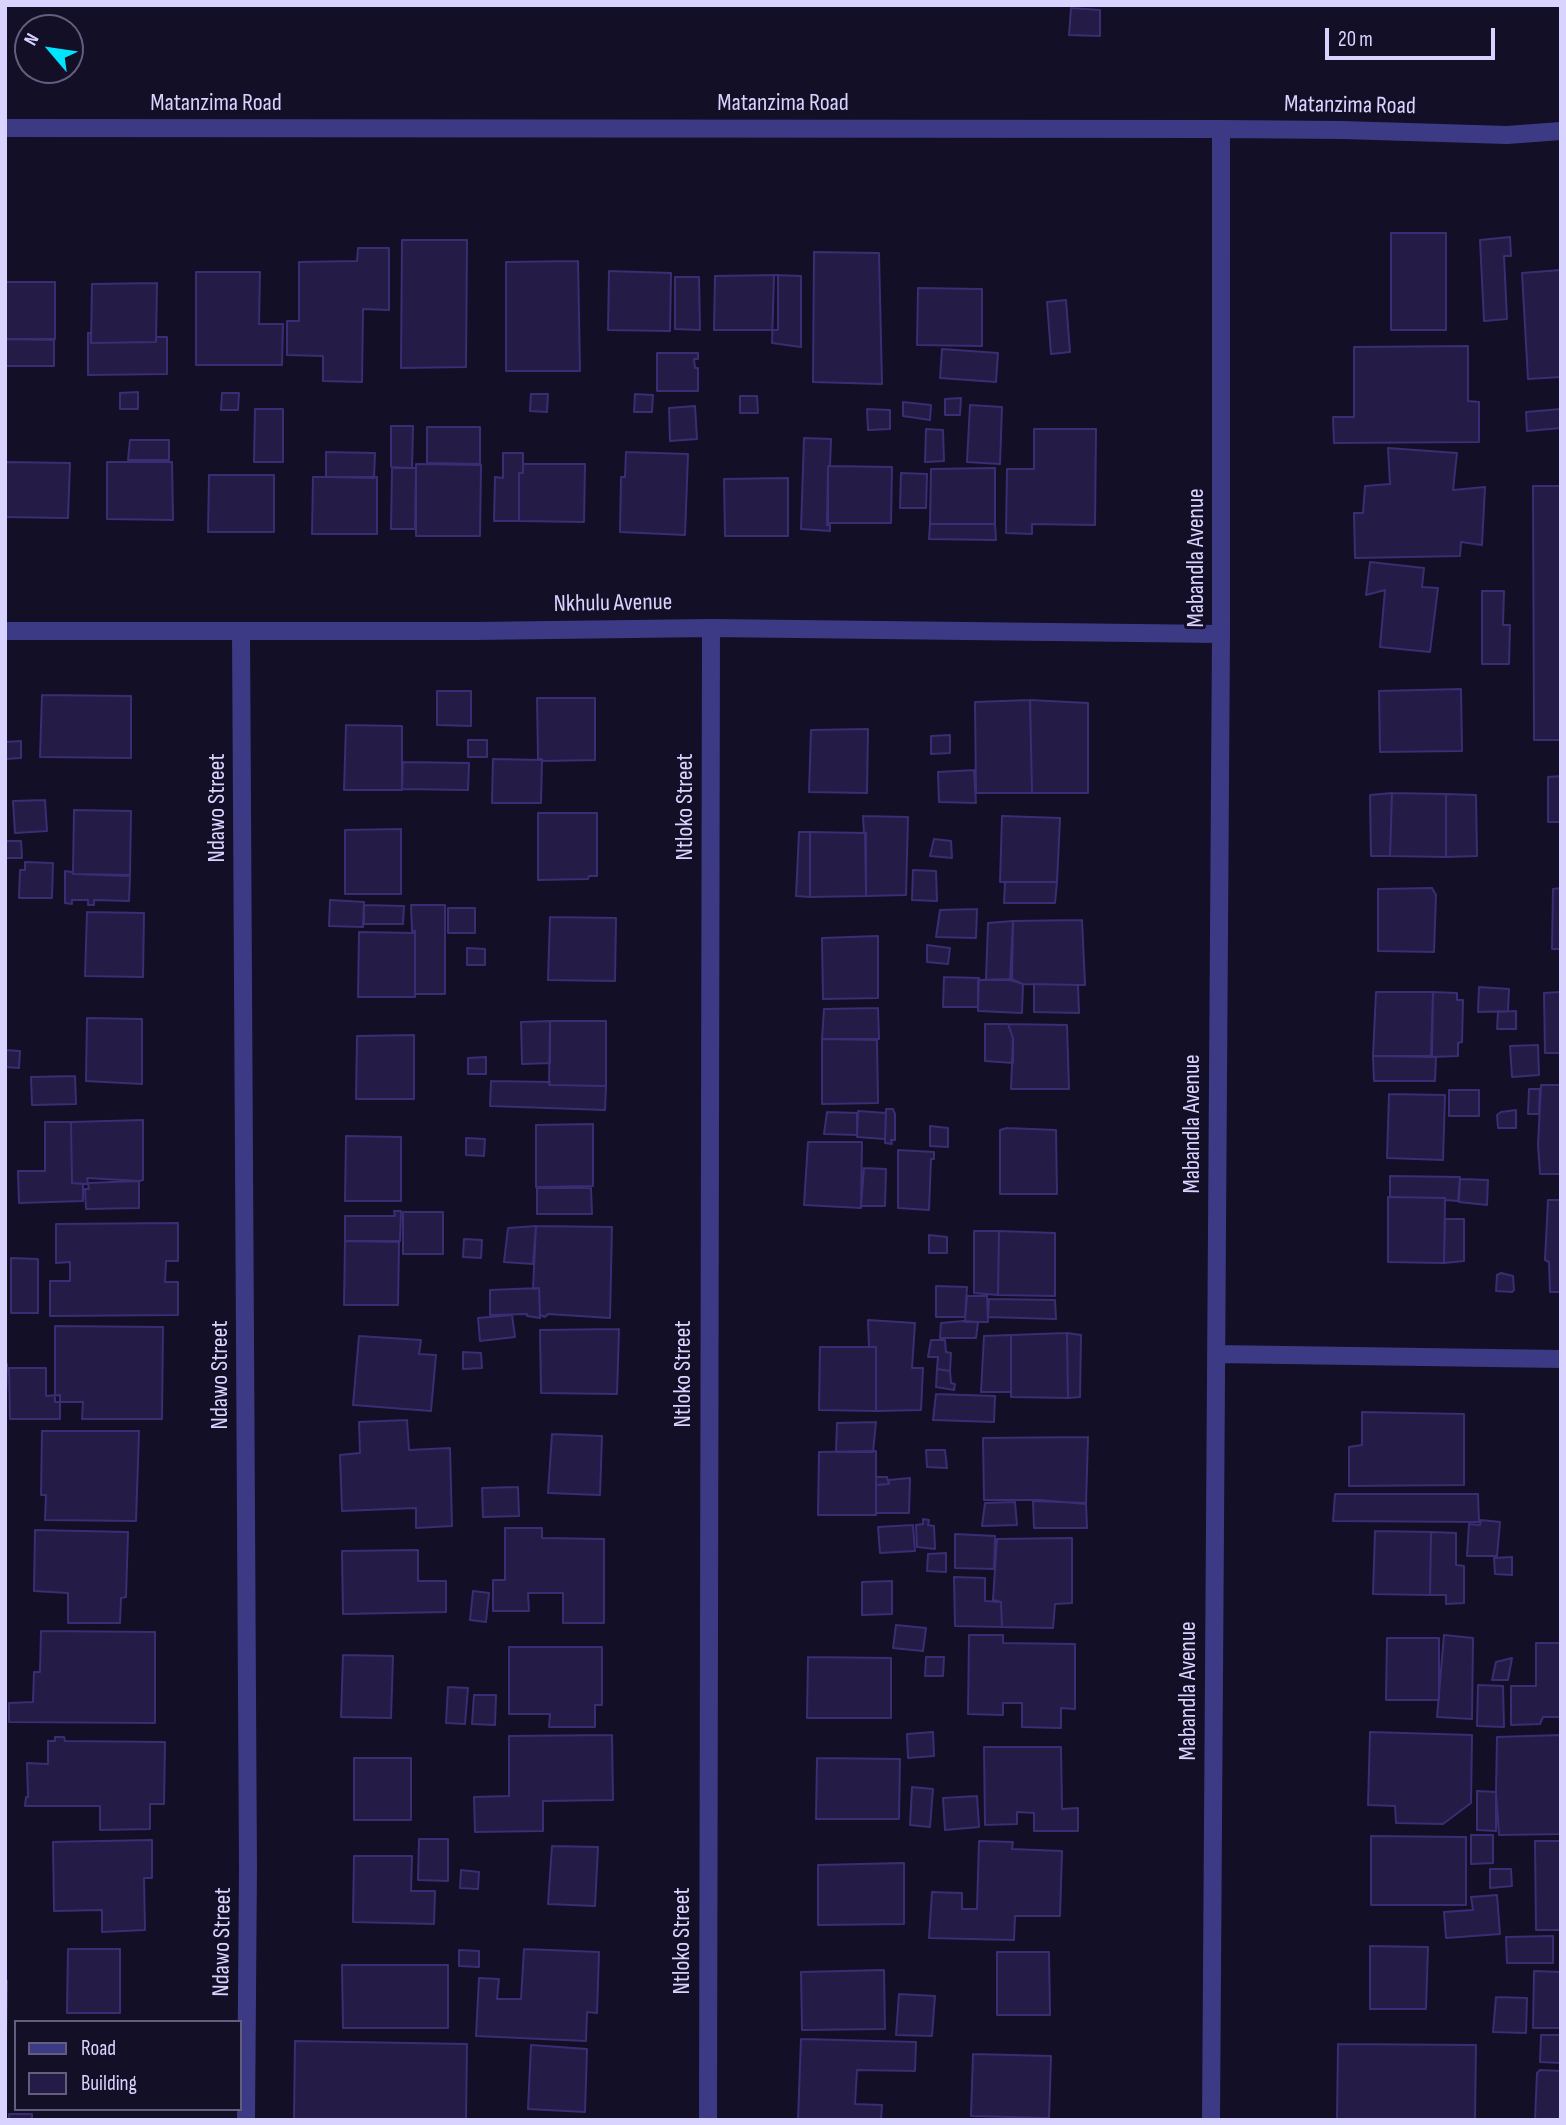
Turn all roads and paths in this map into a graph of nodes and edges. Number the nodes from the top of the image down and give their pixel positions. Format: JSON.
{"nodes":[{"id":1,"x":5,"y":128,"type":"edge"},
{"id":2,"x":1222,"y":130,"type":"junction"},
{"id":3,"x":1561,"y":131,"type":"edge"},
{"id":4,"x":710,"y":628,"type":"junction"},
{"id":5,"x":5,"y":631,"type":"edge"},
{"id":6,"x":242,"y":631,"type":"junction"},
{"id":7,"x":1222,"y":634,"type":"junction"},
{"id":8,"x":1216,"y":1354,"type":"junction"},
{"id":9,"x":1561,"y":1359,"type":"edge"},
{"id":10,"x":246,"y":2120,"type":"edge"},
{"id":11,"x":708,"y":2120,"type":"edge"},
{"id":12,"x":1211,"y":2120,"type":"edge"}],
"edges":[{"from":1,"to":2,"type":"street","name":"Matanzima Road"},
{"from":2,"to":3,"type":"street","name":"Matanzima Road"},
{"from":2,"to":7,"type":"street","name":"Mabandla Avenue"},
{"from":4,"to":6,"type":"street","name":"Nkhulu Avenue"},
{"from":4,"to":7,"type":"street","name":"Nkhulu Avenue"},
{"from":4,"to":11,"type":"street","name":"Ntloko Street"},
{"from":5,"to":6,"type":"street","name":"Nkhulu Avenue"},
{"from":6,"to":10,"type":"street","name":"Ndawo Street"},
{"from":7,"to":8,"type":"street","name":"Mabandla Avenue"},
{"from":8,"to":9,"type":"street"},
{"from":8,"to":12,"type":"street","name":"Mabandla Avenue"}]}
